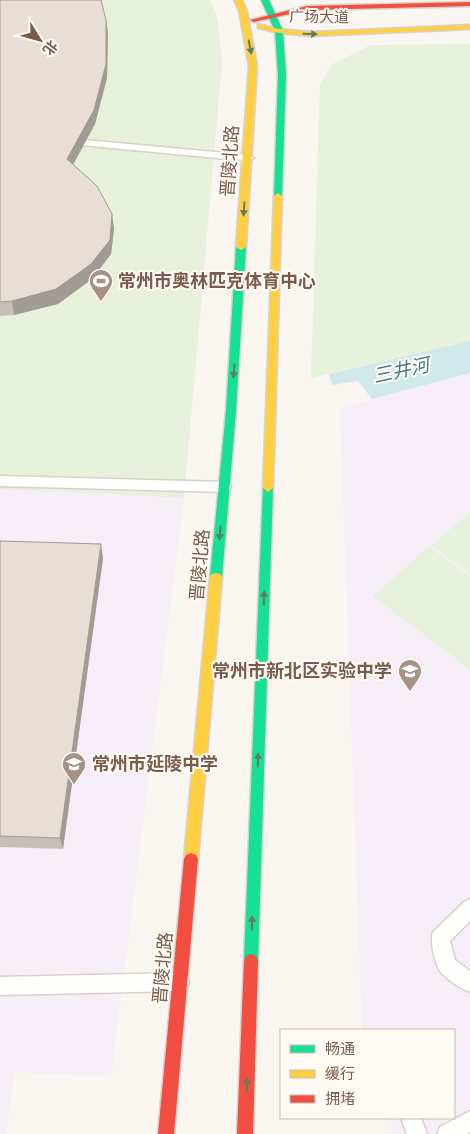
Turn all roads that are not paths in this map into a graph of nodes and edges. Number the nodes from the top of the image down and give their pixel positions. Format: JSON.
{"nodes":[{"id":1,"x":238,"y":0,"type":"edge"},
{"id":2,"x":265,"y":0,"type":"edge"},
{"id":3,"x":470,"y":4,"type":"edge"},
{"id":4,"x":361,"y":8,"type":"junction"},
{"id":5,"x":271,"y":16,"type":"junction"},
{"id":6,"x":245,"y":22,"type":"junction"},
{"id":7,"x":467,"y":28,"type":"edge"},
{"id":8,"x":279,"y":31,"type":"junction"},
{"id":9,"x":365,"y":32,"type":"junction"},
{"id":10,"x":85,"y":143,"type":"edge"},
{"id":11,"x":248,"y":158,"type":"junction"},
{"id":12,"x":0,"y":481,"type":"edge"},
{"id":13,"x":224,"y":487,"type":"junction"},
{"id":14,"x":470,"y":908,"type":"edge"},
{"id":15,"x":180,"y":982,"type":"junction"},
{"id":16,"x":470,"y":983,"type":"edge"},
{"id":17,"x":0,"y":986,"type":"edge"},
{"id":18,"x":470,"y":1121,"type":"edge"},
{"id":19,"x":166,"y":1134,"type":"edge"},
{"id":20,"x":245,"y":1134,"type":"edge"},
{"id":21,"x":447,"y":1134,"type":"edge"}],
"edges":[{"from":1,"to":6,"type":"main road","name":"晋陵北路"},
{"from":2,"to":5,"type":"main road"},
{"from":3,"to":4,"type":"main road","name":"广场大道"},
{"from":4,"to":5,"type":"main road","name":"广场大道"},
{"from":4,"to":9,"type":"main road"},
{"from":5,"to":6,"type":"main road","name":"广场大道"},
{"from":5,"to":8,"type":"main road"},
{"from":6,"to":8,"type":"main road","name":"广场大道"},
{"from":6,"to":11,"type":"main road","name":"晋陵北路","one_way":true},
{"from":7,"to":9,"type":"main road","name":"广场大道"},
{"from":8,"to":9,"type":"main road","name":"广场大道","one_way":true},
{"from":20,"to":8,"type":"main road","one_way":true},
{"from":10,"to":11,"type":"lane"},
{"from":11,"to":13,"type":"main road","name":"晋陵北路","one_way":true},
{"from":12,"to":13,"type":"lane"},
{"from":13,"to":15,"type":"main road","name":"晋陵北路","one_way":true},
{"from":14,"to":16,"type":"lane"},
{"from":15,"to":17,"type":"lane"},
{"from":15,"to":19,"type":"main road","name":"晋陵北路"},
{"from":18,"to":21,"type":"lane"}]}
